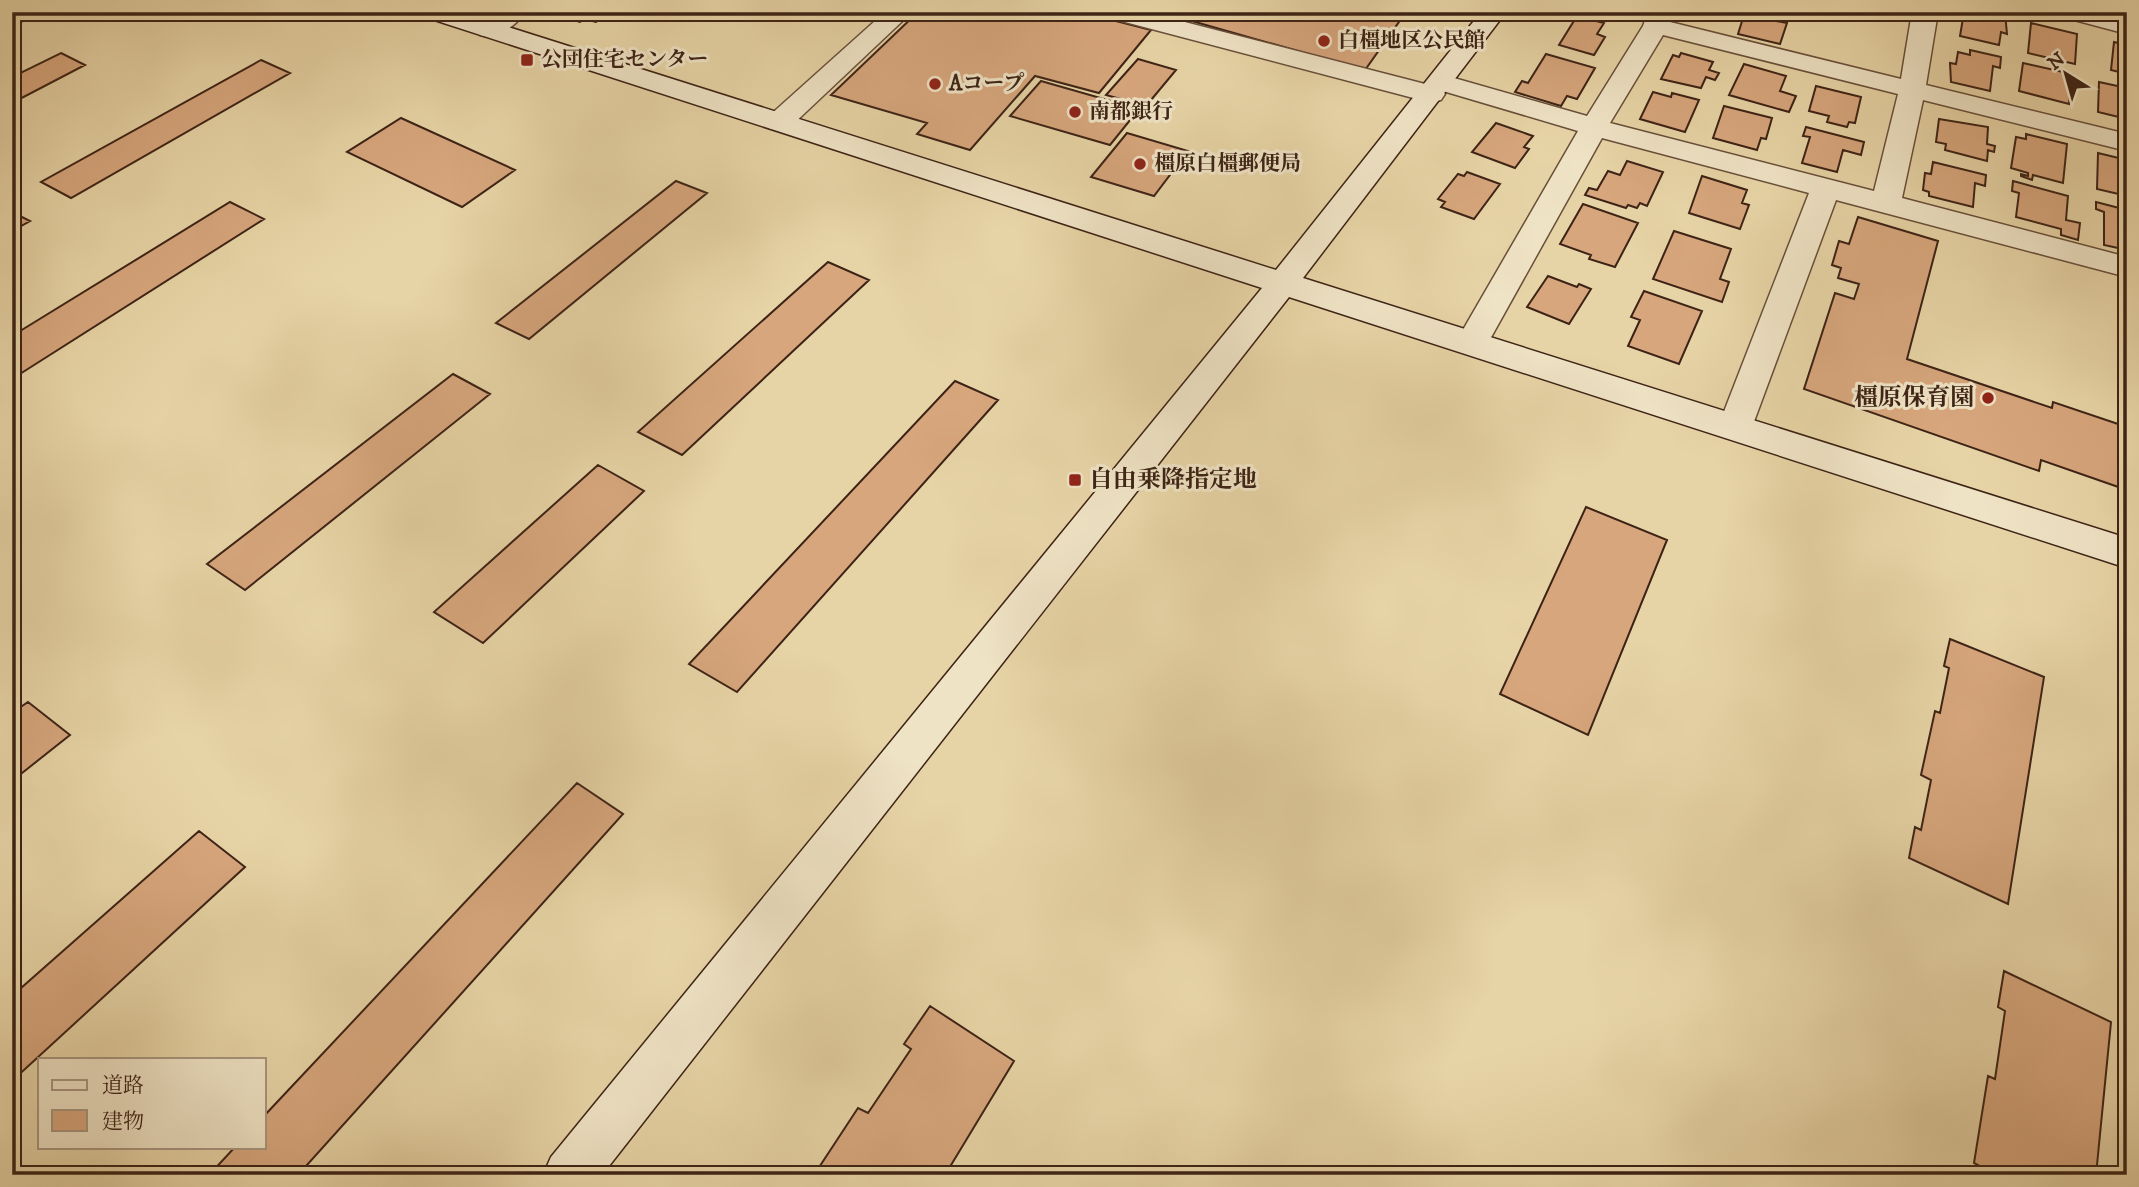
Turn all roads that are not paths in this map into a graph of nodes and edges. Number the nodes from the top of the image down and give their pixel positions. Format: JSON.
{"nodes":[{"id":1,"x":22,"y":12,"type":"edge"},
{"id":2,"x":433,"y":12,"type":"edge"},
{"id":3,"x":513,"y":12,"type":"edge"},
{"id":4,"x":900,"y":12,"type":"edge"},
{"id":5,"x":1115,"y":12,"type":"edge"},
{"id":6,"x":1494,"y":12,"type":"edge"},
{"id":7,"x":1925,"y":12,"type":"edge"},
{"id":8,"x":2072,"y":12,"type":"edge"},
{"id":9,"x":12,"y":18,"type":"edge"},
{"id":10,"x":1659,"y":19,"type":"edge"},
{"id":11,"x":2127,"y":26,"type":"edge"},
{"id":12,"x":489,"y":30,"type":"junction"},
{"id":13,"x":1436,"y":88,"type":"junction"},
{"id":14,"x":1912,"y":90,"type":"junction"},
{"id":15,"x":779,"y":122,"type":"junction"},
{"id":16,"x":1594,"y":127,"type":"junction"},
{"id":17,"x":2127,"y":143,"type":"edge"},
{"id":18,"x":1825,"y":187,"type":"junction"},
{"id":19,"x":1886,"y":203,"type":"junction"},
{"id":20,"x":2127,"y":267,"type":"edge"},
{"id":21,"x":1282,"y":283,"type":"junction"},
{"id":22,"x":1472,"y":342,"type":"junction"},
{"id":23,"x":1735,"y":427,"type":"junction"},
{"id":24,"x":2127,"y":553,"type":"edge"},
{"id":25,"x":569,"y":1175,"type":"edge"}],
"edges":[{"from":1,"to":9,"type":"street"},
{"from":2,"to":12,"type":"street"},
{"from":3,"to":12,"type":"street"},
{"from":4,"to":15,"type":"street"},
{"from":5,"to":13,"type":"street"},
{"from":6,"to":13,"type":"street"},
{"from":7,"to":14,"type":"street"},
{"from":8,"to":11,"type":"street"},
{"from":10,"to":14,"type":"street"},
{"from":10,"to":16,"type":"street"},
{"from":12,"to":15,"type":"street"},
{"from":13,"to":16,"type":"street"},
{"from":13,"to":21,"type":"street"},
{"from":14,"to":17,"type":"street"},
{"from":14,"to":19,"type":"street"},
{"from":15,"to":21,"type":"street"},
{"from":16,"to":18,"type":"street"},
{"from":16,"to":22,"type":"street"},
{"from":18,"to":19,"type":"street"},
{"from":18,"to":23,"type":"street"},
{"from":19,"to":20,"type":"street"},
{"from":21,"to":22,"type":"street"},
{"from":21,"to":25,"type":"street"},
{"from":22,"to":23,"type":"street"},
{"from":23,"to":24,"type":"street"}]}
